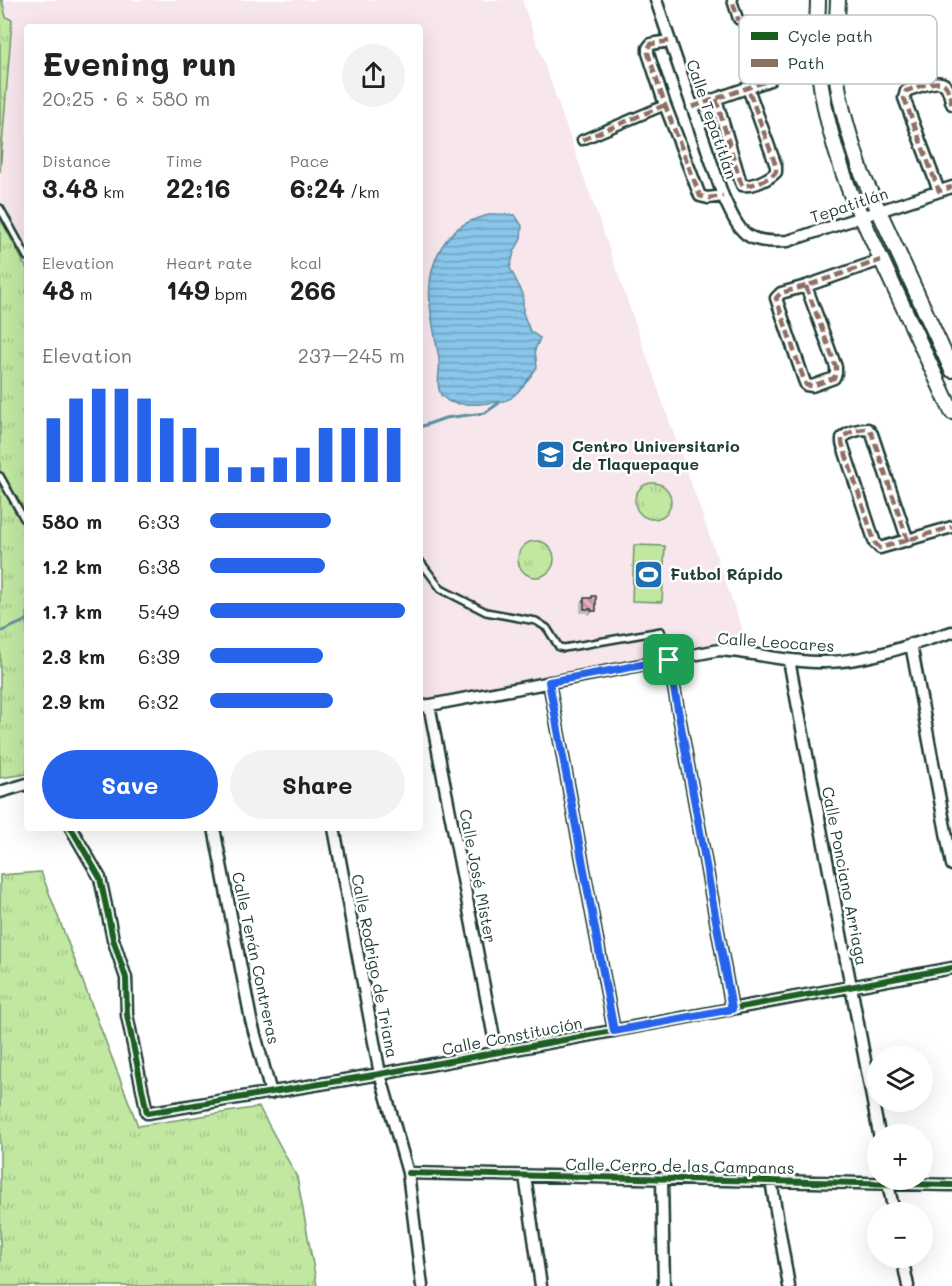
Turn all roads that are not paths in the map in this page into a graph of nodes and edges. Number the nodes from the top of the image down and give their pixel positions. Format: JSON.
{"nodes":[{"id":1,"x":656,"y":0,"type":"edge"},
{"id":2,"x":732,"y":0,"type":"edge"},
{"id":3,"x":818,"y":0,"type":"edge"},
{"id":4,"x":838,"y":0,"type":"edge"},
{"id":5,"x":818,"y":15,"type":"edge"},
{"id":6,"x":837,"y":15,"type":"edge"},
{"id":7,"x":739,"y":20,"type":"edge"},
{"id":8,"x":669,"y":41,"type":"junction"},
{"id":9,"x":937,"y":82,"type":"edge"},
{"id":10,"x":759,"y":84,"type":"edge"},
{"id":11,"x":821,"y":84,"type":"edge"},
{"id":12,"x":838,"y":84,"type":"edge"},
{"id":13,"x":929,"y":84,"type":"edge"},
{"id":14,"x":748,"y":88,"type":"junction"},
{"id":15,"x":716,"y":99,"type":"junction"},
{"id":16,"x":952,"y":104,"type":"edge"},
{"id":17,"x":665,"y":105,"type":"junction"},
{"id":18,"x":692,"y":107,"type":"junction"},
{"id":19,"x":582,"y":140,"type":"dead end"},
{"id":20,"x":952,"y":186,"type":"edge"},
{"id":21,"x":939,"y":191,"type":"junction"},
{"id":22,"x":723,"y":196,"type":"junction"},
{"id":23,"x":0,"y":208,"type":"edge"},
{"id":24,"x":879,"y":212,"type":"junction"},
{"id":25,"x":861,"y":218,"type":"junction"},
{"id":26,"x":753,"y":239,"type":"joint"},
{"id":27,"x":24,"y":252,"type":"edge"},
{"id":28,"x":881,"y":260,"type":"junction"},
{"id":29,"x":807,"y":286,"type":"junction"},
{"id":30,"x":952,"y":370,"type":"edge"},
{"id":31,"x":952,"y":412,"type":"edge"},
{"id":32,"x":0,"y":476,"type":"edge"},
{"id":33,"x":24,"y":519,"type":"edge"},
{"id":34,"x":952,"y":527,"type":"edge"},
{"id":35,"x":908,"y":541,"type":"junction"},
{"id":36,"x":423,"y":565,"type":"edge"},
{"id":37,"x":952,"y":632,"type":"edge"},
{"id":38,"x":911,"y":644,"type":"junction"},
{"id":39,"x":669,"y":660,"type":"junction"},
{"id":40,"x":789,"y":660,"type":"junction"},
{"id":41,"x":549,"y":682,"type":"junction"},
{"id":42,"x":424,"y":706,"type":"edge"},
{"id":43,"x":24,"y":785,"type":"edge"},
{"id":44,"x":0,"y":792,"type":"edge"},
{"id":45,"x":73,"y":831,"type":"edge"},
{"id":46,"x":215,"y":831,"type":"edge"},
{"id":47,"x":335,"y":831,"type":"edge"},
{"id":48,"x":952,"y":865,"type":"edge"},
{"id":49,"x":952,"y":968,"type":"edge"},
{"id":50,"x":851,"y":987,"type":"junction"},
{"id":51,"x":732,"y":1009,"type":"junction"},
{"id":52,"x":614,"y":1031,"type":"junction"},
{"id":53,"x":497,"y":1053,"type":"junction"},
{"id":54,"x":380,"y":1074,"type":"junction"},
{"id":55,"x":271,"y":1093,"type":"junction"},
{"id":56,"x":877,"y":1124,"type":"edge"},
{"id":57,"x":408,"y":1173,"type":"junction"},
{"id":58,"x":525,"y":1176,"type":"junction"},
{"id":59,"x":662,"y":1179,"type":"junction"},
{"id":60,"x":771,"y":1181,"type":"junction"},
{"id":61,"x":867,"y":1181,"type":"edge"},
{"id":62,"x":933,"y":1184,"type":"edge"},
{"id":63,"x":952,"y":1185,"type":"edge"},
{"id":64,"x":904,"y":1268,"type":"edge"},
{"id":65,"x":422,"y":1286,"type":"edge"},
{"id":66,"x":541,"y":1286,"type":"edge"},
{"id":67,"x":663,"y":1286,"type":"edge"},
{"id":68,"x":789,"y":1286,"type":"edge"},
{"id":69,"x":908,"y":1286,"type":"edge"}],
"edges":[{"from":1,"to":8,"type":"street","name":"Calle Tepatitlán"},
{"from":2,"to":7,"type":"street"},
{"from":3,"to":5,"type":"street"},
{"from":4,"to":6,"type":"street"},
{"from":8,"to":17,"type":"street"},
{"from":8,"to":18,"type":"street","name":"Calle Tepatitlán"},
{"from":9,"to":16,"type":"street"},
{"from":10,"to":14,"type":"street"},
{"from":11,"to":25,"type":"street"},
{"from":12,"to":24,"type":"street"},
{"from":13,"to":21,"type":"street"},
{"from":14,"to":15,"type":"street"},
{"from":14,"to":15,"type":"street"},
{"from":15,"to":18,"type":"street"},
{"from":17,"to":19,"type":"street"},
{"from":17,"to":22,"type":"street"},
{"from":18,"to":22,"type":"street","name":"Calle Tepatitlán"},
{"from":20,"to":21,"type":"street","name":"Tepatitlán"},
{"from":21,"to":24,"type":"street","name":"Tepatitlán"},
{"from":22,"to":26,"type":"street","name":"Calle Tepatitlán"},
{"from":23,"to":27,"type":"lane"},
{"from":24,"to":25,"type":"street","name":"Tepatitlán"},
{"from":24,"to":30,"type":"street"},
{"from":25,"to":26,"type":"street","name":"Tepatitlán"},
{"from":25,"to":28,"type":"street"},
{"from":28,"to":29,"type":"street"},
{"from":28,"to":31,"type":"street"},
{"from":29,"to":29,"type":"street"},
{"from":32,"to":33,"type":"lane"},
{"from":34,"to":35,"type":"street"},
{"from":35,"to":35,"type":"street"},
{"from":36,"to":39,"type":"lane"},
{"from":37,"to":38,"type":"street","name":"Calle Leocares"},
{"from":38,"to":40,"type":"street","name":"Calle Leocares"},
{"from":38,"to":48,"type":"street"},
{"from":39,"to":40,"type":"street","name":"Calle Leocares"},
{"from":39,"to":41,"type":"street","name":"Calle Leocares"},
{"from":39,"to":51,"type":"street"},
{"from":40,"to":50,"type":"street","name":"Calle Ponciano Arriaga"},
{"from":41,"to":42,"type":"street","name":"Calle Leocares"},
{"from":41,"to":52,"type":"street"},
{"from":42,"to":53,"type":"street","name":"Calle José Mister"},
{"from":43,"to":44,"type":"street"},
{"from":45,"to":55,"type":"street","name":"Calle Constitución"},
{"from":46,"to":55,"type":"street","name":"Calle Terán Contreras"},
{"from":47,"to":54,"type":"street","name":"Calle Rodrigo de Triana"},
{"from":49,"to":50,"type":"street","name":"Calle Constitución"},
{"from":50,"to":51,"type":"street","name":"Calle Constitución"},
{"from":50,"to":56,"type":"street","name":"Calle Ponciano Arriaga"},
{"from":51,"to":52,"type":"street","name":"Calle Constitución"},
{"from":52,"to":53,"type":"street","name":"Calle Constitución"},
{"from":53,"to":54,"type":"street","name":"Calle Constitución"},
{"from":54,"to":55,"type":"street","name":"Calle Constitución"},
{"from":54,"to":57,"type":"street","name":"Calle Rodrigo de Triana"},
{"from":57,"to":58,"type":"street","name":"Calle Cerro de las Campanas"},
{"from":57,"to":65,"type":"street","name":"Calle Rodrigo de Triana"},
{"from":58,"to":59,"type":"street","name":"Calle Cerro de las Campanas"},
{"from":58,"to":66,"type":"street"},
{"from":59,"to":60,"type":"street","name":"Calle Cerro de las Campanas"},
{"from":59,"to":67,"type":"street"},
{"from":60,"to":61,"type":"street","name":"Calle Cerro de las Campanas"},
{"from":60,"to":68,"type":"street"},
{"from":62,"to":63,"type":"street","name":"Calle Cerro de las Campanas"},
{"from":64,"to":69,"type":"street"}]}
